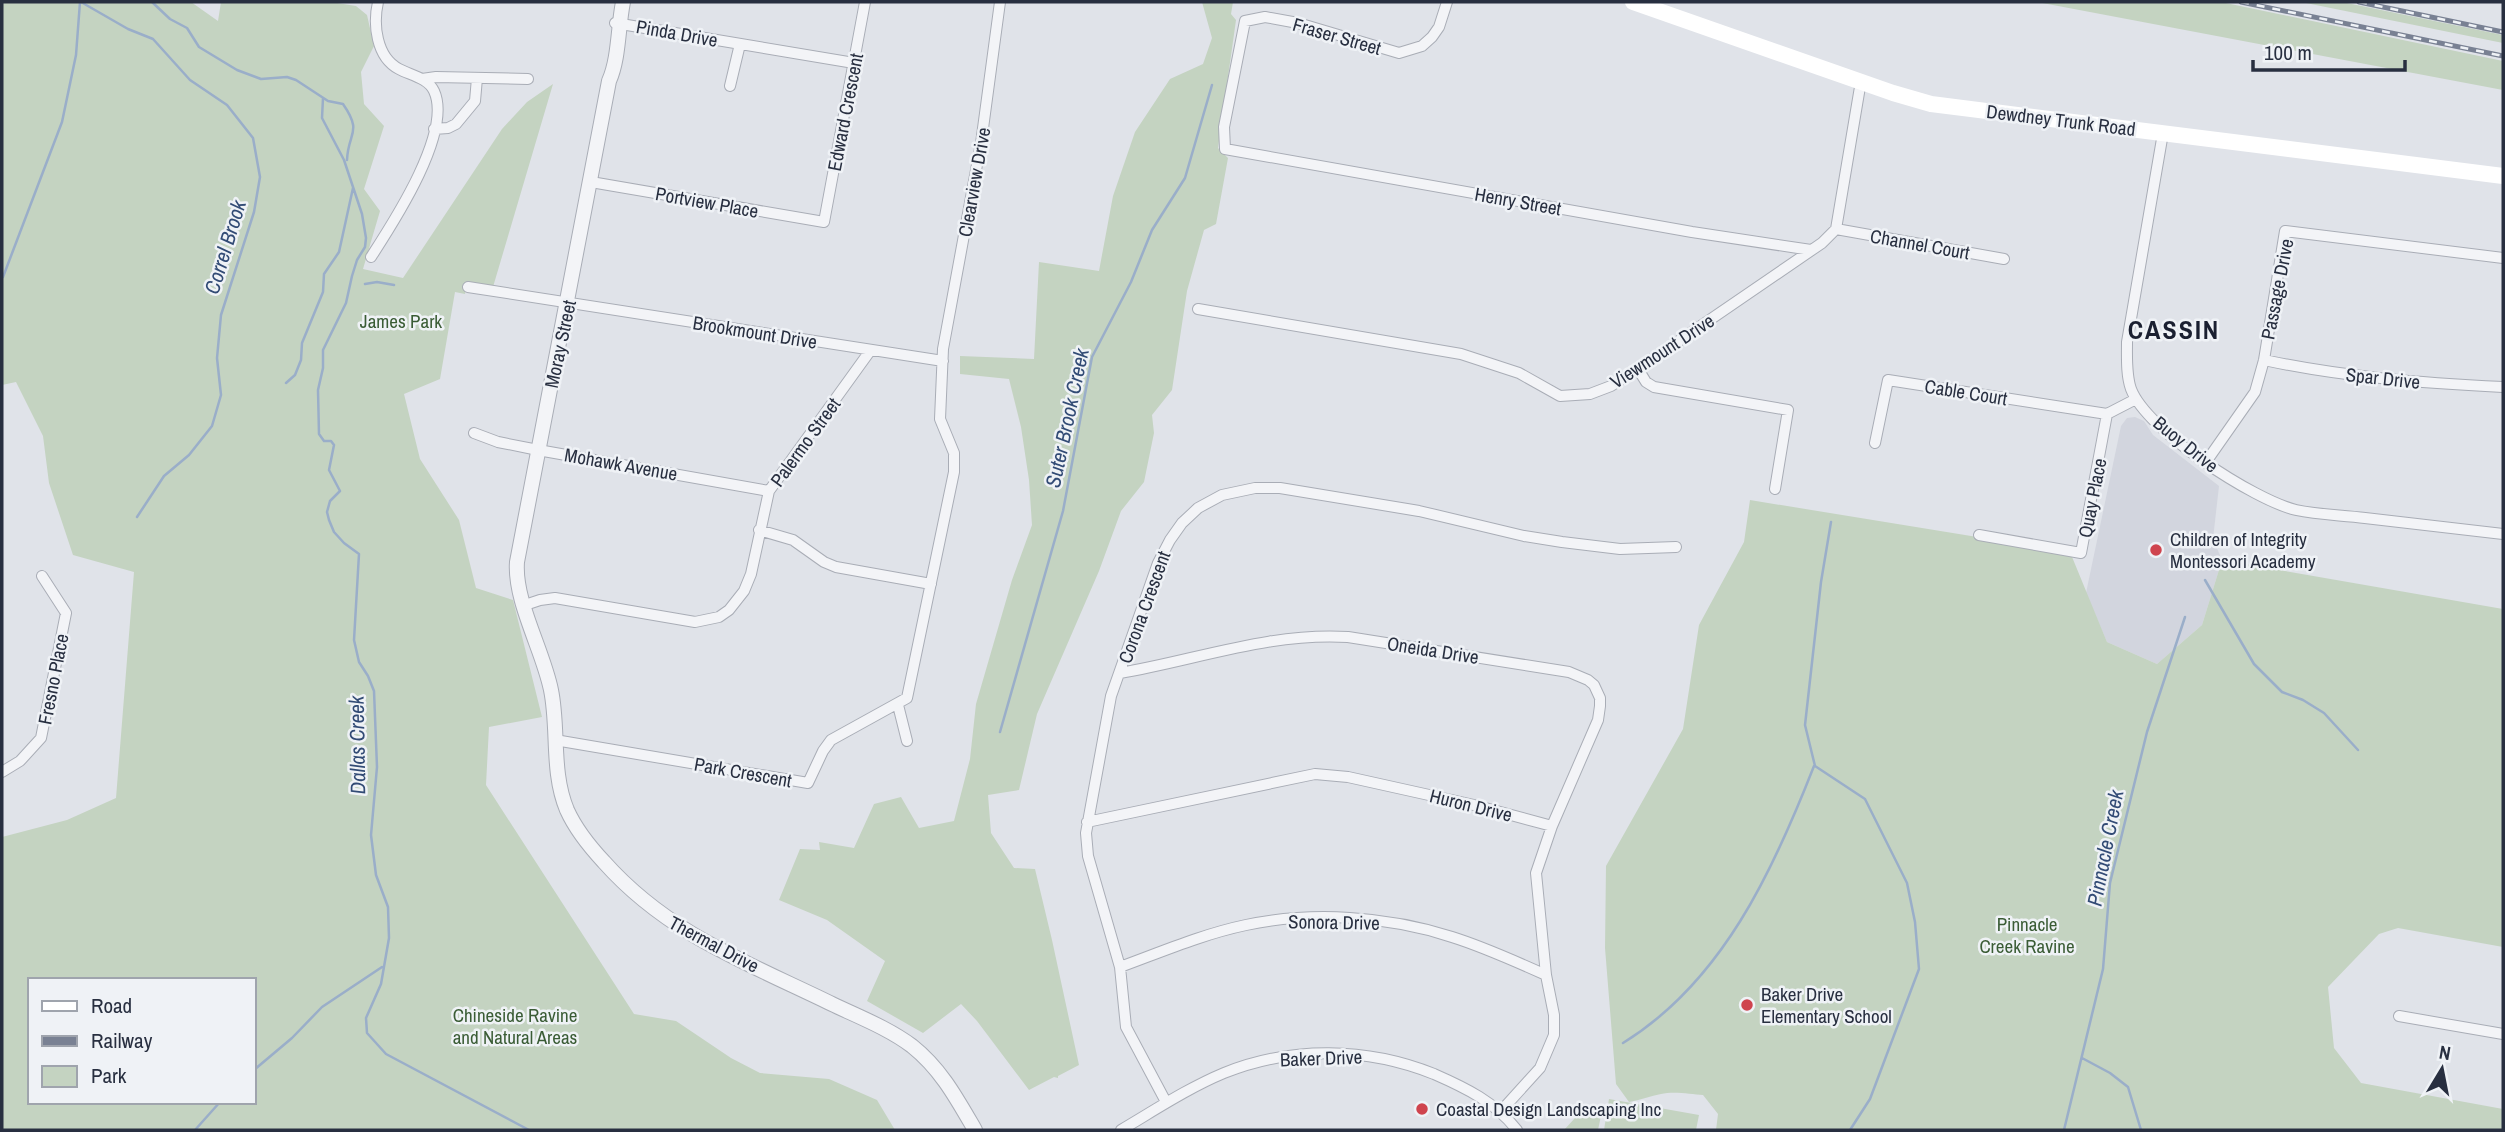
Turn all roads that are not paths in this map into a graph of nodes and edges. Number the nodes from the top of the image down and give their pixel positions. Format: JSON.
{"nodes":[{"id":1,"x":377,"y":2,"type":"edge"},
{"id":2,"x":621,"y":2,"type":"edge"},
{"id":3,"x":865,"y":2,"type":"edge"},
{"id":4,"x":1000,"y":2,"type":"edge"},
{"id":5,"x":1447,"y":2,"type":"edge"},
{"id":6,"x":1633,"y":2,"type":"edge"},
{"id":7,"x":617,"y":23,"type":"junction"},
{"id":8,"x":740,"y":44,"type":"junction"},
{"id":9,"x":854,"y":63,"type":"junction"},
{"id":10,"x":477,"y":78,"type":"junction"},
{"id":11,"x":422,"y":79,"type":"junction"},
{"id":12,"x":528,"y":79,"type":"dead end"},
{"id":13,"x":1861,"y":80,"type":"junction"},
{"id":14,"x":730,"y":86,"type":"dead end"},
{"id":15,"x":434,"y":129,"type":"junction"},
{"id":16,"x":2163,"y":133,"type":"junction"},
{"id":17,"x":1224,"y":149,"type":"joint"},
{"id":18,"x":2503,"y":176,"type":"edge"},
{"id":19,"x":591,"y":182,"type":"junction"},
{"id":20,"x":824,"y":222,"type":"joint"},
{"id":21,"x":1836,"y":229,"type":"junction"},
{"id":22,"x":1811,"y":250,"type":"junction"},
{"id":23,"x":371,"y":257,"type":"dead end"},
{"id":24,"x":2503,"y":258,"type":"edge"},
{"id":25,"x":2004,"y":259,"type":"dead end"},
{"id":26,"x":468,"y":287,"type":"dead end"},
{"id":27,"x":568,"y":301,"type":"junction"},
{"id":28,"x":1198,"y":309,"type":"dead end"},
{"id":29,"x":870,"y":352,"type":"junction"},
{"id":30,"x":2264,"y":360,"type":"junction"},
{"id":31,"x":943,"y":361,"type":"junction"},
{"id":32,"x":1638,"y":369,"type":"junction"},
{"id":33,"x":2503,"y":387,"type":"edge"},
{"id":34,"x":2136,"y":399,"type":"junction"},
{"id":35,"x":2107,"y":414,"type":"junction"},
{"id":36,"x":474,"y":433,"type":"dead end"},
{"id":37,"x":1875,"y":443,"type":"dead end"},
{"id":38,"x":538,"y":450,"type":"junction"},
{"id":39,"x":2206,"y":462,"type":"junction"},
{"id":40,"x":1775,"y":489,"type":"dead end"},
{"id":41,"x":769,"y":491,"type":"junction"},
{"id":42,"x":759,"y":530,"type":"junction"},
{"id":43,"x":2503,"y":534,"type":"edge"},
{"id":44,"x":1979,"y":535,"type":"dead end"},
{"id":45,"x":1676,"y":547,"type":"dead end"},
{"id":46,"x":42,"y":576,"type":"dead end"},
{"id":47,"x":931,"y":584,"type":"junction"},
{"id":48,"x":525,"y":605,"type":"junction"},
{"id":49,"x":1120,"y":673,"type":"junction"},
{"id":50,"x":898,"y":705,"type":"junction"},
{"id":51,"x":555,"y":740,"type":"junction"},
{"id":52,"x":906,"y":741,"type":"dead end"},
{"id":53,"x":2,"y":772,"type":"edge"},
{"id":54,"x":1087,"y":822,"type":"junction"},
{"id":55,"x":1552,"y":827,"type":"junction"},
{"id":56,"x":1120,"y":967,"type":"junction"},
{"id":57,"x":1546,"y":975,"type":"junction"},
{"id":58,"x":2399,"y":1016,"type":"dead end"},
{"id":59,"x":2503,"y":1034,"type":"edge"},
{"id":60,"x":1167,"y":1102,"type":"junction"},
{"id":61,"x":1501,"y":1111,"type":"junction"},
{"id":62,"x":1128,"y":1128,"type":"edge"},
{"id":63,"x":975,"y":1130,"type":"edge"},
{"id":64,"x":1517,"y":1130,"type":"edge"}],
"edges":[{"from":1,"to":11,"type":"street"},
{"from":2,"to":7,"type":"street","name":"Moray Street"},
{"from":3,"to":9,"type":"street","name":"Edward Crescent"},
{"from":4,"to":31,"type":"street","name":"Clearview Drive"},
{"from":5,"to":17,"type":"street","name":"Fraser Street"},
{"from":6,"to":13,"type":"main road","name":"Dewdney Trunk Road"},
{"from":7,"to":8,"type":"street","name":"Pinda Drive"},
{"from":7,"to":19,"type":"street","name":"Moray Street"},
{"from":8,"to":9,"type":"street","name":"Pinda Drive"},
{"from":8,"to":14,"type":"street","name":"Pinda Drive"},
{"from":9,"to":20,"type":"street","name":"Edward Crescent"},
{"from":10,"to":11,"type":"street"},
{"from":10,"to":12,"type":"street"},
{"from":10,"to":15,"type":"street"},
{"from":11,"to":15,"type":"street"},
{"from":13,"to":16,"type":"main road","name":"Dewdney Trunk Road"},
{"from":13,"to":21,"type":"street"},
{"from":15,"to":23,"type":"street"},
{"from":16,"to":18,"type":"main road","name":"Dewdney Trunk Road"},
{"from":16,"to":34,"type":"street","name":"Buoy Drive"},
{"from":17,"to":22,"type":"street","name":"Henry Street"},
{"from":19,"to":20,"type":"street","name":"Portview Place"},
{"from":19,"to":27,"type":"street","name":"Moray Street"},
{"from":21,"to":22,"type":"street","name":"Viewmount Drive"},
{"from":21,"to":25,"type":"street","name":"Channel Court"},
{"from":22,"to":32,"type":"street","name":"Viewmount Drive"},
{"from":24,"to":30,"type":"street","name":"Passage Drive"},
{"from":26,"to":27,"type":"street","name":"Brookmount Drive"},
{"from":27,"to":29,"type":"street","name":"Brookmount Drive"},
{"from":27,"to":38,"type":"street","name":"Moray Street"},
{"from":28,"to":32,"type":"street","name":"Viewmount Drive"},
{"from":29,"to":31,"type":"street","name":"Brookmount Drive"},
{"from":29,"to":41,"type":"street","name":"Palermo Street"},
{"from":30,"to":33,"type":"street","name":"Spar Drive"},
{"from":30,"to":39,"type":"street","name":"Passage Drive"},
{"from":31,"to":47,"type":"street"},
{"from":32,"to":40,"type":"street"},
{"from":34,"to":35,"type":"street"},
{"from":34,"to":39,"type":"street","name":"Buoy Drive"},
{"from":35,"to":37,"type":"street","name":"Cable Court"},
{"from":35,"to":44,"type":"street","name":"Quay Place"},
{"from":36,"to":38,"type":"street","name":"Mohawk Avenue"},
{"from":38,"to":41,"type":"street","name":"Mohawk Avenue"},
{"from":38,"to":48,"type":"street","name":"Moray Street"},
{"from":39,"to":43,"type":"street","name":"Buoy Drive"},
{"from":41,"to":42,"type":"street","name":"Palermo Street"},
{"from":42,"to":47,"type":"street"},
{"from":42,"to":48,"type":"street","name":"Palermo Street"},
{"from":45,"to":49,"type":"street","name":"Corona Crescent"},
{"from":46,"to":53,"type":"street","name":"Fresno Place"},
{"from":47,"to":50,"type":"street"},
{"from":48,"to":51,"type":"street","name":"Thermal Drive"},
{"from":49,"to":54,"type":"street","name":"Corona Crescent"},
{"from":49,"to":55,"type":"street","name":"Oneida Drive"},
{"from":50,"to":51,"type":"street","name":"Park Crescent"},
{"from":50,"to":52,"type":"street"},
{"from":51,"to":63,"type":"street","name":"Thermal Drive"},
{"from":54,"to":55,"type":"street","name":"Huron Drive"},
{"from":54,"to":56,"type":"street","name":"Corona Crescent"},
{"from":55,"to":57,"type":"street"},
{"from":56,"to":57,"type":"street","name":"Sonora Drive"},
{"from":56,"to":60,"type":"street","name":"Corona Crescent"},
{"from":57,"to":61,"type":"street"},
{"from":58,"to":59,"type":"street"},
{"from":60,"to":61,"type":"street","name":"Baker Drive"},
{"from":60,"to":62,"type":"street","name":"Baker Drive"},
{"from":61,"to":64,"type":"street","name":"Baker Drive"}]}
